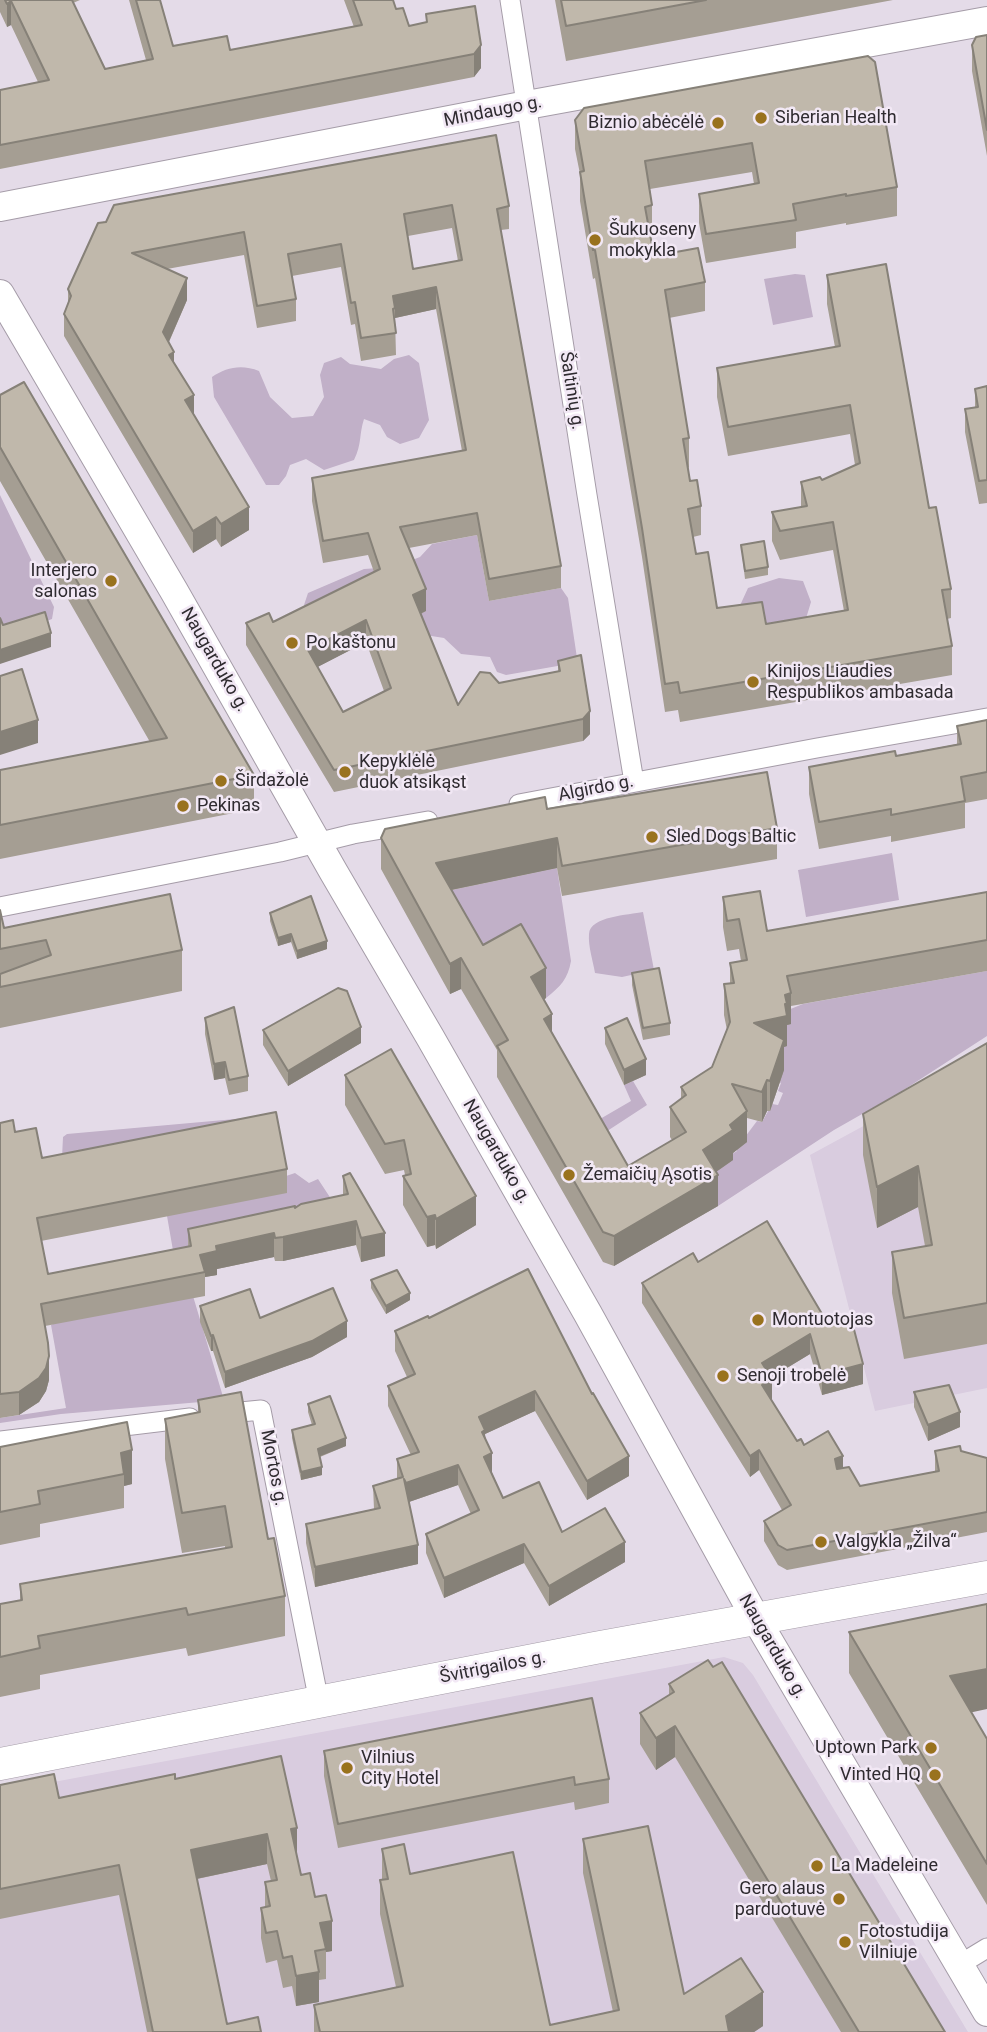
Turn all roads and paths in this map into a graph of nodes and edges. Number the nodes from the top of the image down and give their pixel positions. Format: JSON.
{"nodes":[{"id":1,"x":510,"y":0,"type":"edge"},
{"id":2,"x":987,"y":21,"type":"edge"},
{"id":3,"x":527,"y":105,"type":"junction"},
{"id":4,"x":0,"y":207,"type":"edge"},
{"id":5,"x":0,"y":294,"type":"edge"},
{"id":6,"x":987,"y":718,"type":"edge"},
{"id":7,"x":634,"y":782,"type":"junction"},
{"id":8,"x":500,"y":807,"type":"edge"},
{"id":9,"x":447,"y":817,"type":"edge"},
{"id":10,"x":317,"y":843,"type":"junction"},
{"id":11,"x":0,"y":907,"type":"edge"},
{"id":12,"x":0,"y":1441,"type":"edge"},
{"id":13,"x":987,"y":1577,"type":"edge"},
{"id":14,"x":756,"y":1619,"type":"junction"},
{"id":15,"x":319,"y":1702,"type":"junction"},
{"id":16,"x":0,"y":1764,"type":"edge"},
{"id":17,"x":987,"y":1948,"type":"edge"},
{"id":18,"x":959,"y":1965,"type":"junction"},
{"id":19,"x":987,"y":2012,"type":"edge"}],
"edges":[{"from":1,"to":3,"type":"street","name":"Šaltinių g."},
{"from":2,"to":3,"type":"main road","name":"Mindaugo g."},
{"from":3,"to":4,"type":"main road","name":"Mindaugo g."},
{"from":3,"to":7,"type":"street","name":"Šaltinių g."},
{"from":5,"to":10,"type":"main road","name":"Naugarduko g."},
{"from":6,"to":7,"type":"street","name":"Algirdo g."},
{"from":7,"to":8,"type":"street","name":"Algirdo g."},
{"from":9,"to":10,"type":"street"},
{"from":10,"to":11,"type":"street"},
{"from":10,"to":14,"type":"main road","name":"Naugarduko g."},
{"from":12,"to":15,"type":"street","name":"Mortos g."},
{"from":13,"to":14,"type":"main road","name":"Švitrigailos g."},
{"from":14,"to":15,"type":"main road","name":"Švitrigailos g."},
{"from":14,"to":18,"type":"main road","name":"Naugarduko g."},
{"from":15,"to":16,"type":"main road","name":"Švitrigailos g."},
{"from":17,"to":18,"type":"street"},
{"from":18,"to":19,"type":"main road","name":"Naugarduko g."}]}
